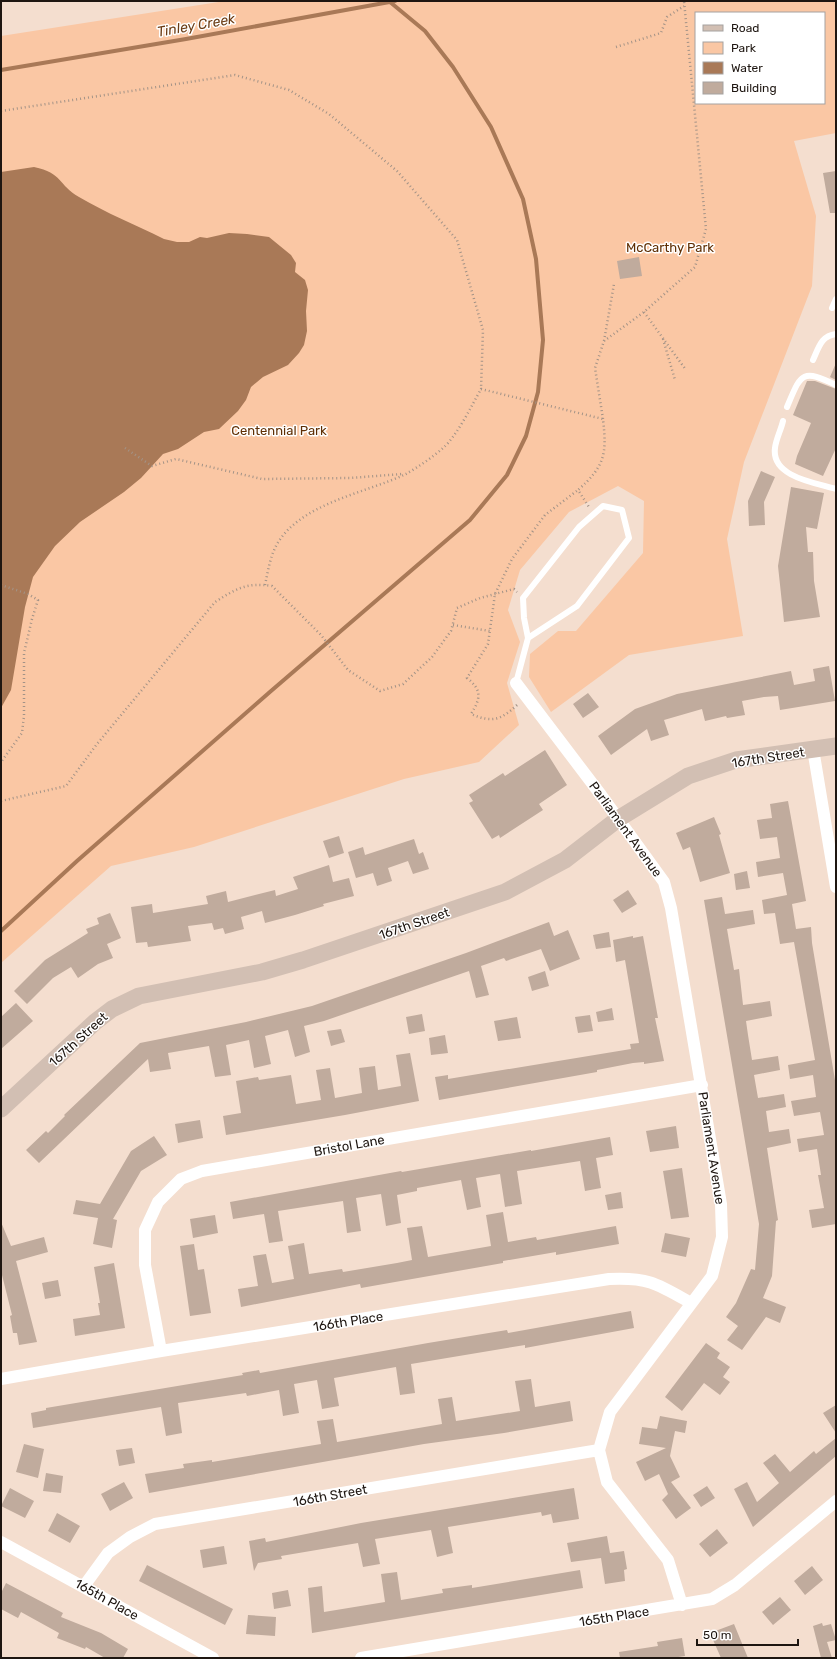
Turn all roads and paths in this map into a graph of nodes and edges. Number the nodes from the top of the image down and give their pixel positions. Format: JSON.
{"nodes":[{"id":1,"x":684,"y":1,"type":"edge"},
{"id":2,"x":684,"y":6,"type":"junction"},
{"id":3,"x":616,"y":47,"type":"dead end"},
{"id":4,"x":1,"y":111,"type":"edge"},
{"id":5,"x":614,"y":284,"type":"dead end"},
{"id":6,"x":836,"y":299,"type":"edge"},
{"id":7,"x":832,"y":308,"type":"dead end"},
{"id":8,"x":644,"y":312,"type":"junction"},
{"id":9,"x":836,"y":334,"type":"edge"},
{"id":10,"x":662,"y":337,"type":"junction"},
{"id":11,"x":604,"y":341,"type":"junction"},
{"id":12,"x":813,"y":360,"type":"dead end"},
{"id":13,"x":686,"y":370,"type":"dead end"},
{"id":14,"x":675,"y":380,"type":"dead end"},
{"id":15,"x":836,"y":385,"type":"edge"},
{"id":16,"x":481,"y":389,"type":"junction"},
{"id":17,"x":787,"y":407,"type":"dead end"},
{"id":18,"x":603,"y":419,"type":"junction"},
{"id":19,"x":783,"y":421,"type":"dead end"},
{"id":20,"x":125,"y":448,"type":"dead end"},
{"id":21,"x":406,"y":473,"type":"junction"},
{"id":22,"x":836,"y":489,"type":"edge"},
{"id":23,"x":578,"y":490,"type":"junction"},
{"id":24,"x":594,"y":514,"type":"junction"},
{"id":25,"x":1,"y":585,"type":"edge"},
{"id":26,"x":264,"y":585,"type":"junction"},
{"id":27,"x":495,"y":594,"type":"junction"},
{"id":28,"x":523,"y":598,"type":"junction"},
{"id":29,"x":453,"y":625,"type":"junction"},
{"id":30,"x":490,"y":631,"type":"junction"},
{"id":31,"x":528,"y":638,"type":"junction"},
{"id":32,"x":516,"y":683,"type":"joint"},
{"id":33,"x":519,"y":704,"type":"dead end"},
{"id":34,"x":836,"y":746,"type":"edge"},
{"id":35,"x":813,"y":749,"type":"junction"},
{"id":36,"x":1,"y":762,"type":"edge"},
{"id":37,"x":1,"y":800,"type":"edge"},
{"id":38,"x":618,"y":819,"type":"junction"},
{"id":39,"x":836,"y":887,"type":"edge"},
{"id":40,"x":702,"y":1085,"type":"junction"},
{"id":41,"x":1,"y":1109,"type":"edge"},
{"id":42,"x":691,"y":1303,"type":"junction"},
{"id":43,"x":161,"y":1351,"type":"junction"},
{"id":44,"x":1,"y":1379,"type":"edge"},
{"id":45,"x":599,"y":1450,"type":"junction"},
{"id":46,"x":836,"y":1501,"type":"edge"},
{"id":47,"x":1,"y":1542,"type":"edge"},
{"id":48,"x":84,"y":1586,"type":"junction"},
{"id":49,"x":682,"y":1605,"type":"junction"},
{"id":50,"x":212,"y":1658,"type":"edge"},
{"id":51,"x":360,"y":1658,"type":"edge"}],
"edges":[{"from":1,"to":2,"type":"path"},
{"from":2,"to":3,"type":"path"},
{"from":2,"to":8,"type":"path"},
{"from":4,"to":16,"type":"path"},
{"from":5,"to":11,"type":"path"},
{"from":6,"to":7,"type":"lane"},
{"from":8,"to":10,"type":"path"},
{"from":8,"to":11,"type":"path"},
{"from":9,"to":12,"type":"lane"},
{"from":10,"to":13,"type":"path"},
{"from":10,"to":14,"type":"path"},
{"from":11,"to":18,"type":"path"},
{"from":15,"to":17,"type":"lane"},
{"from":16,"to":18,"type":"path"},
{"from":16,"to":21,"type":"path"},
{"from":18,"to":23,"type":"path"},
{"from":19,"to":22,"type":"lane"},
{"from":20,"to":21,"type":"path"},
{"from":21,"to":26,"type":"path"},
{"from":23,"to":24,"type":"path"},
{"from":23,"to":27,"type":"path"},
{"from":24,"to":28,"type":"lane"},
{"from":24,"to":31,"type":"lane"},
{"from":25,"to":36,"type":"path"},
{"from":26,"to":29,"type":"path"},
{"from":26,"to":37,"type":"path"},
{"from":27,"to":28,"type":"path"},
{"from":27,"to":29,"type":"path"},
{"from":27,"to":30,"type":"path"},
{"from":28,"to":31,"type":"lane"},
{"from":29,"to":30,"type":"path"},
{"from":30,"to":33,"type":"path"},
{"from":31,"to":32,"type":"lane"},
{"from":32,"to":38,"type":"street","name":"Parliament Avenue"},
{"from":34,"to":35,"type":"street","name":"167th Street"},
{"from":35,"to":38,"type":"street","name":"167th Street"},
{"from":35,"to":39,"type":"street"},
{"from":38,"to":40,"type":"street","name":"Parliament Avenue"},
{"from":38,"to":41,"type":"street","name":"167th Street"},
{"from":40,"to":42,"type":"street","name":"Parliament Avenue"},
{"from":40,"to":43,"type":"street","name":"Bristol Lane"},
{"from":42,"to":43,"type":"street","name":"166th Place"},
{"from":42,"to":45,"type":"street","name":"Parliament Avenue"},
{"from":43,"to":44,"type":"street","name":"166th Place"},
{"from":45,"to":48,"type":"street","name":"166th Street"},
{"from":45,"to":49,"type":"street"},
{"from":46,"to":49,"type":"street","name":"165th Place"},
{"from":47,"to":48,"type":"street","name":"165th Place"},
{"from":48,"to":50,"type":"street","name":"165th Place"},
{"from":49,"to":51,"type":"street","name":"165th Place"}]}
